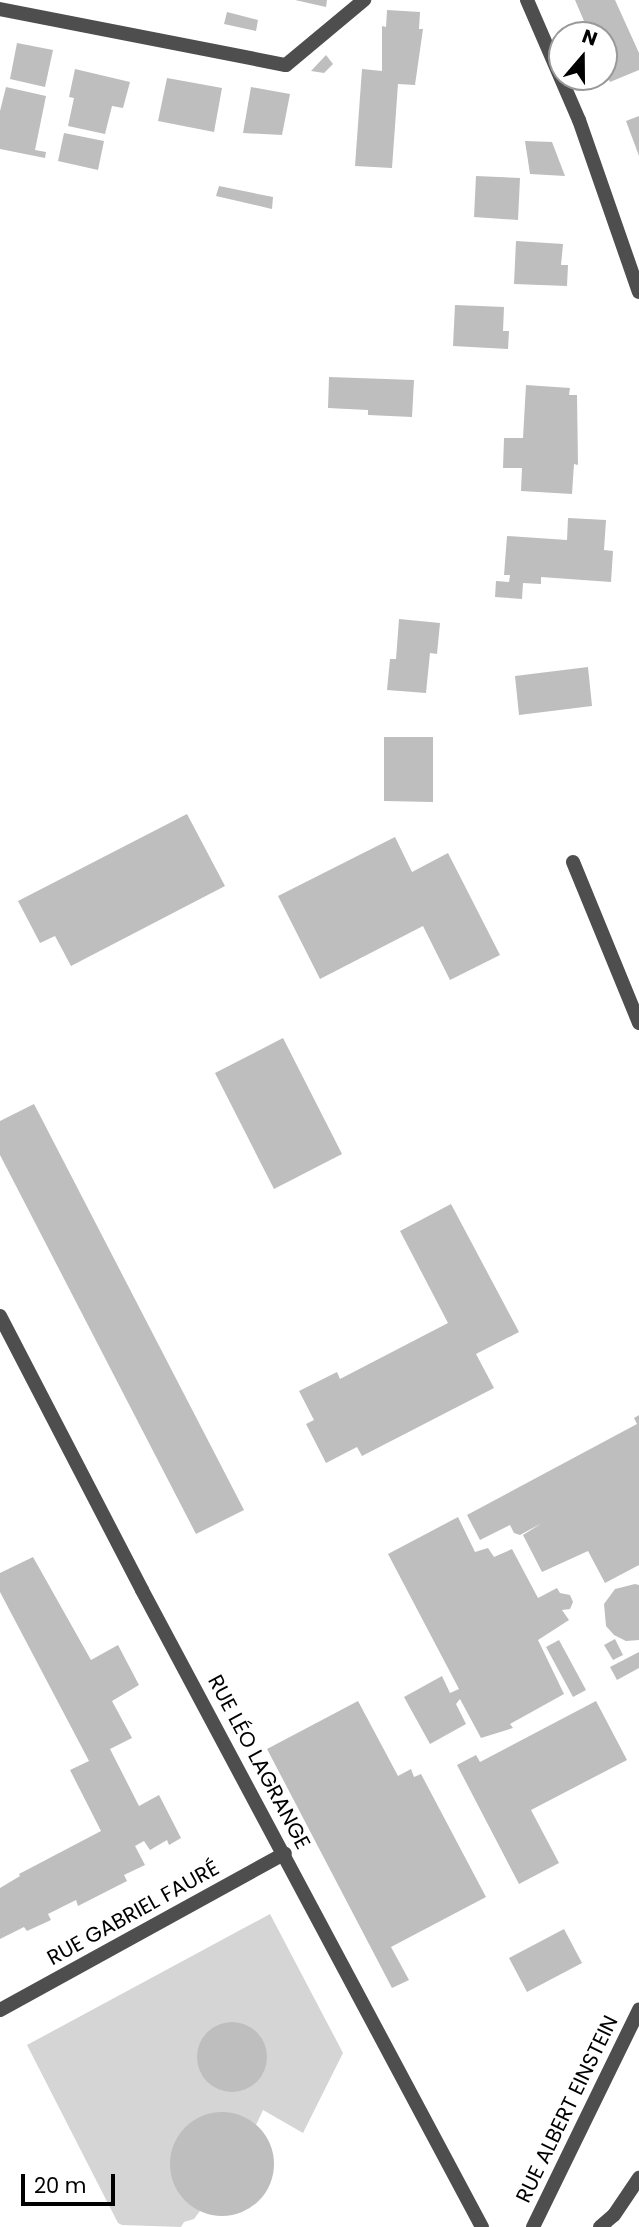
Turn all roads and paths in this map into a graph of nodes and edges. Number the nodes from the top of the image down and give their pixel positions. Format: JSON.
{"nodes":[{"id":1,"x":364,"y":0,"type":"edge"},
{"id":2,"x":527,"y":0,"type":"edge"},
{"id":3,"x":0,"y":9,"type":"edge"},
{"id":4,"x":639,"y":292,"type":"edge"},
{"id":5,"x":573,"y":862,"type":"dead end"},
{"id":6,"x":639,"y":1023,"type":"edge"},
{"id":7,"x":0,"y":1316,"type":"edge"},
{"id":8,"x":285,"y":1853,"type":"junction"},
{"id":9,"x":0,"y":2010,"type":"edge"},
{"id":10,"x":639,"y":2010,"type":"edge"},
{"id":11,"x":639,"y":2178,"type":"edge"},
{"id":12,"x":482,"y":2227,"type":"edge"},
{"id":13,"x":533,"y":2227,"type":"edge"},
{"id":14,"x":600,"y":2227,"type":"edge"}],
"edges":[{"from":1,"to":3,"type":"street"},
{"from":2,"to":4,"type":"street"},
{"from":5,"to":6,"type":"street"},
{"from":7,"to":8,"type":"street","name":"RUE LÉO LAGRANGE"},
{"from":8,"to":9,"type":"street","name":"RUE GABRIEL FAURÉ"},
{"from":8,"to":12,"type":"street","name":"RUE LÉO LAGRANGE"},
{"from":10,"to":13,"type":"street","name":"RUE ALBERT EINSTEIN"},
{"from":11,"to":14,"type":"street"}]}
